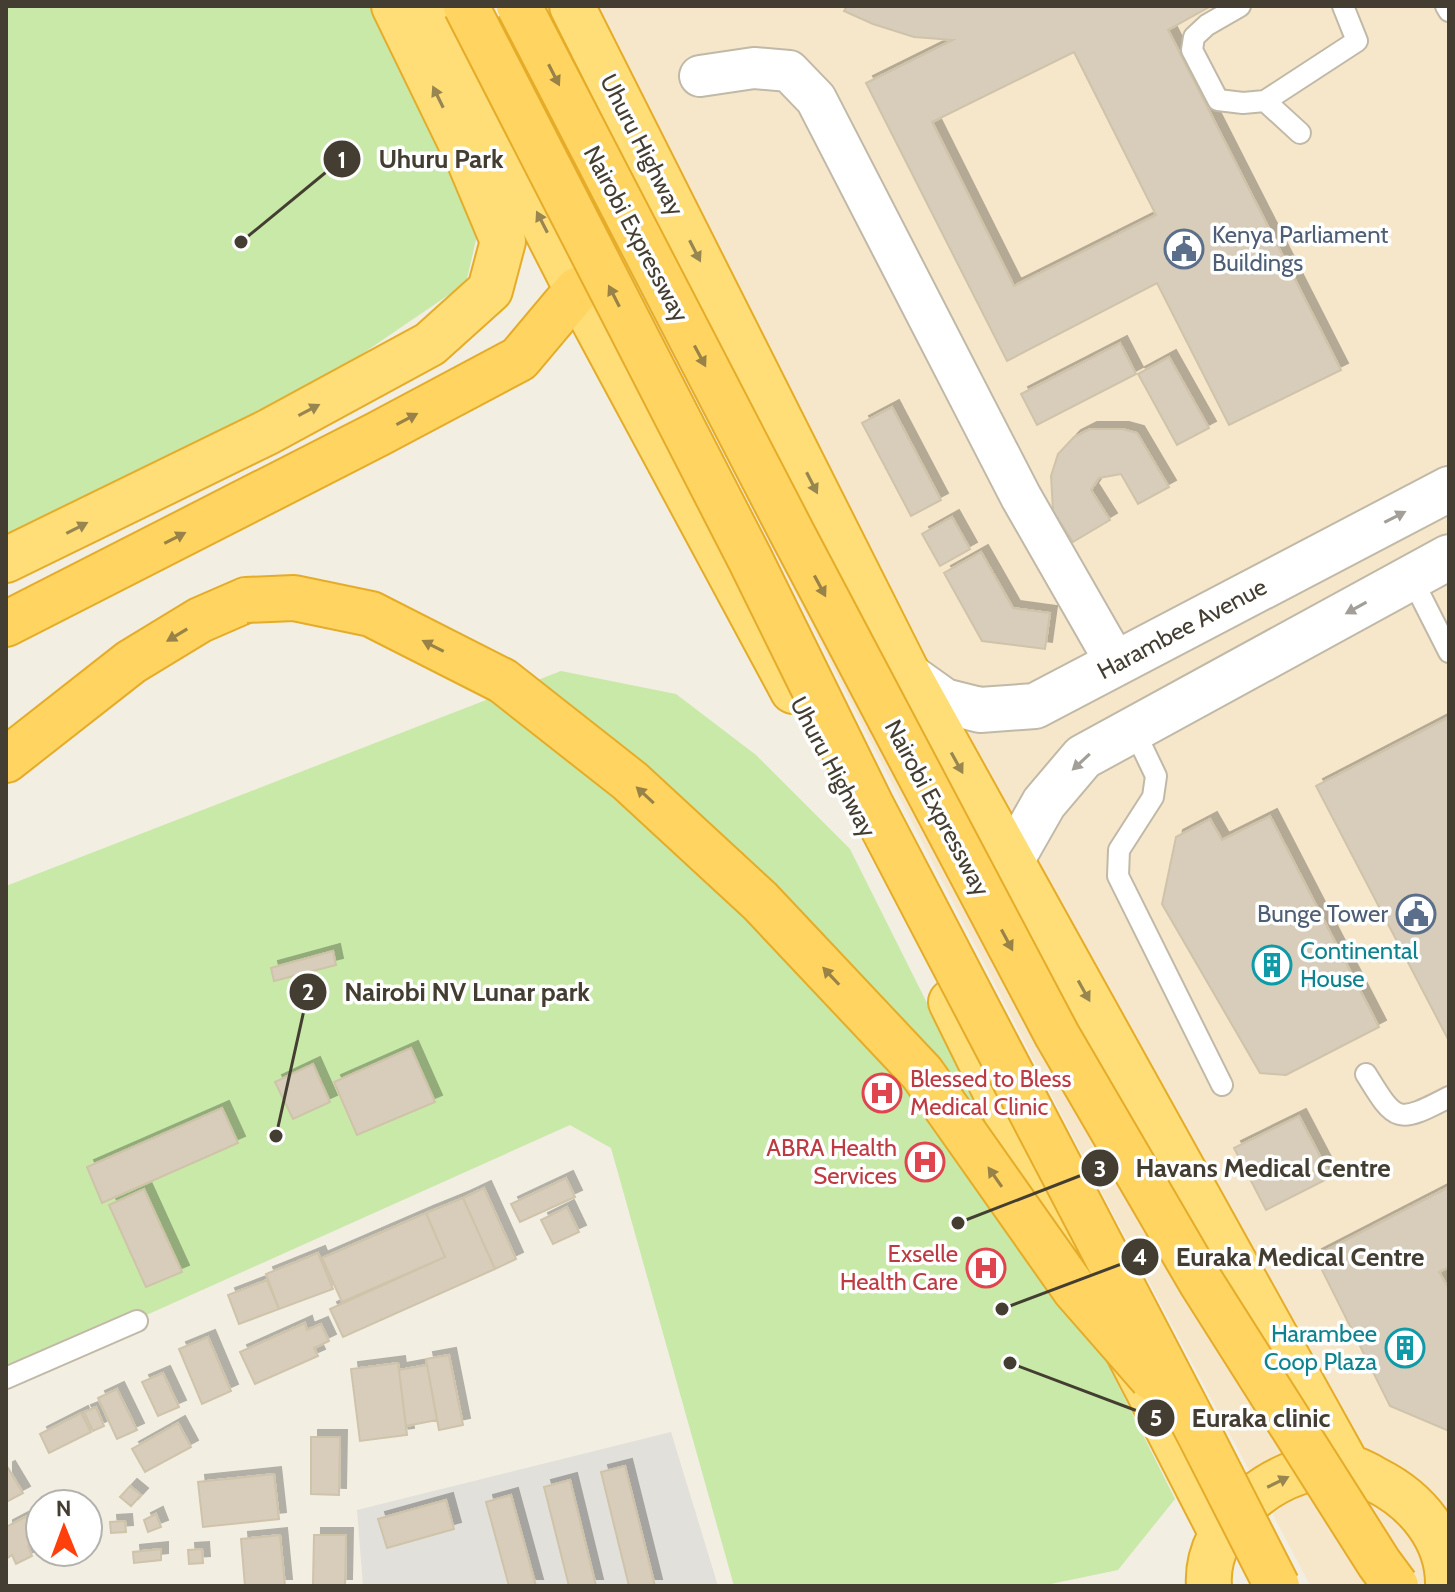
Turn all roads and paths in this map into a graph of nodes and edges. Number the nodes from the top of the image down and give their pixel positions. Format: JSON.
{"nodes":[{"id":1,"x":394,"y":6,"type":"edge"},
{"id":2,"x":432,"y":6,"type":"edge"},
{"id":3,"x":466,"y":6,"type":"edge"},
{"id":4,"x":519,"y":6,"type":"edge"},
{"id":5,"x":572,"y":6,"type":"edge"},
{"id":6,"x":1240,"y":6,"type":"edge"},
{"id":7,"x":1343,"y":6,"type":"edge"},
{"id":8,"x":1446,"y":6,"type":"edge"},
{"id":9,"x":1449,"y":11,"type":"edge"},
{"id":10,"x":700,"y":76,"type":"dead end"},
{"id":11,"x":1265,"y":101,"type":"junction"},
{"id":12,"x":1300,"y":133,"type":"dead end"},
{"id":13,"x":577,"y":290,"type":"junction"},
{"id":14,"x":1449,"y":489,"type":"edge"},
{"id":15,"x":1449,"y":557,"type":"edge"},
{"id":16,"x":6,"y":560,"type":"edge"},
{"id":17,"x":1411,"y":577,"type":"junction"},
{"id":18,"x":6,"y":624,"type":"edge"},
{"id":19,"x":1449,"y":652,"type":"edge"},
{"id":20,"x":1116,"y":663,"type":"junction"},
{"id":21,"x":909,"y":676,"type":"junction"},
{"id":22,"x":1134,"y":730,"type":"junction"},
{"id":23,"x":6,"y":760,"type":"edge"},
{"id":24,"x":1011,"y":861,"type":"junction"},
{"id":25,"x":1366,"y":1074,"type":"dead end"},
{"id":26,"x":1222,"y":1085,"type":"dead end"},
{"id":27,"x":1449,"y":1097,"type":"edge"},
{"id":28,"x":137,"y":1321,"type":"dead end"},
{"id":29,"x":6,"y":1378,"type":"edge"},
{"id":30,"x":1200,"y":1435,"type":"junction"},
{"id":31,"x":1348,"y":1467,"type":"junction"},
{"id":32,"x":1222,"y":1534,"type":"junction"},
{"id":33,"x":1209,"y":1586,"type":"edge"},
{"id":34,"x":1277,"y":1586,"type":"edge"},
{"id":35,"x":1396,"y":1586,"type":"edge"},
{"id":36,"x":1448,"y":1586,"type":"edge"}],
"edges":[{"from":16,"to":1,"type":"highway","one_way":true},
{"from":13,"to":2,"type":"highway","name":"Uhuru Highway","one_way":true},
{"from":30,"to":3,"type":"highway","name":"Nairobi Expressway","one_way":true,"bridge":true},
{"from":4,"to":35,"type":"highway","name":"Nairobi Expressway","one_way":true,"bridge":true},
{"from":5,"to":21,"type":"highway","name":"Uhuru Highway","one_way":true},
{"from":6,"to":11,"type":"lane"},
{"from":7,"to":11,"type":"lane"},
{"from":8,"to":9,"type":"lane"},
{"from":10,"to":20,"type":"street"},
{"from":11,"to":12,"type":"lane"},
{"from":18,"to":13,"type":"highway","one_way":true},
{"from":13,"to":32,"type":"highway","name":"Uhuru Highway"},
{"from":20,"to":14,"type":"street","name":"Harambee Avenue","one_way":true},
{"from":15,"to":17,"type":"street"},
{"from":17,"to":19,"type":"lane"},
{"from":17,"to":22,"type":"street","one_way":true},
{"from":20,"to":21,"type":"street","name":"Harambee Avenue"},
{"from":21,"to":24,"type":"highway","name":"Uhuru Highway","one_way":true},
{"from":22,"to":24,"type":"street","one_way":true},
{"from":22,"to":26,"type":"lane"},
{"from":30,"to":23,"type":"highway","one_way":true,"bridge":true},
{"from":24,"to":31,"type":"highway","name":"Uhuru Highway","one_way":true},
{"from":25,"to":27,"type":"lane"},
{"from":28,"to":29,"type":"lane"},
{"from":30,"to":34,"type":"highway","name":"Nairobi Expressway","bridge":true},
{"from":32,"to":31,"type":"highway","one_way":true},
{"from":31,"to":36,"type":"highway"},
{"from":32,"to":33,"type":"highway"}]}
